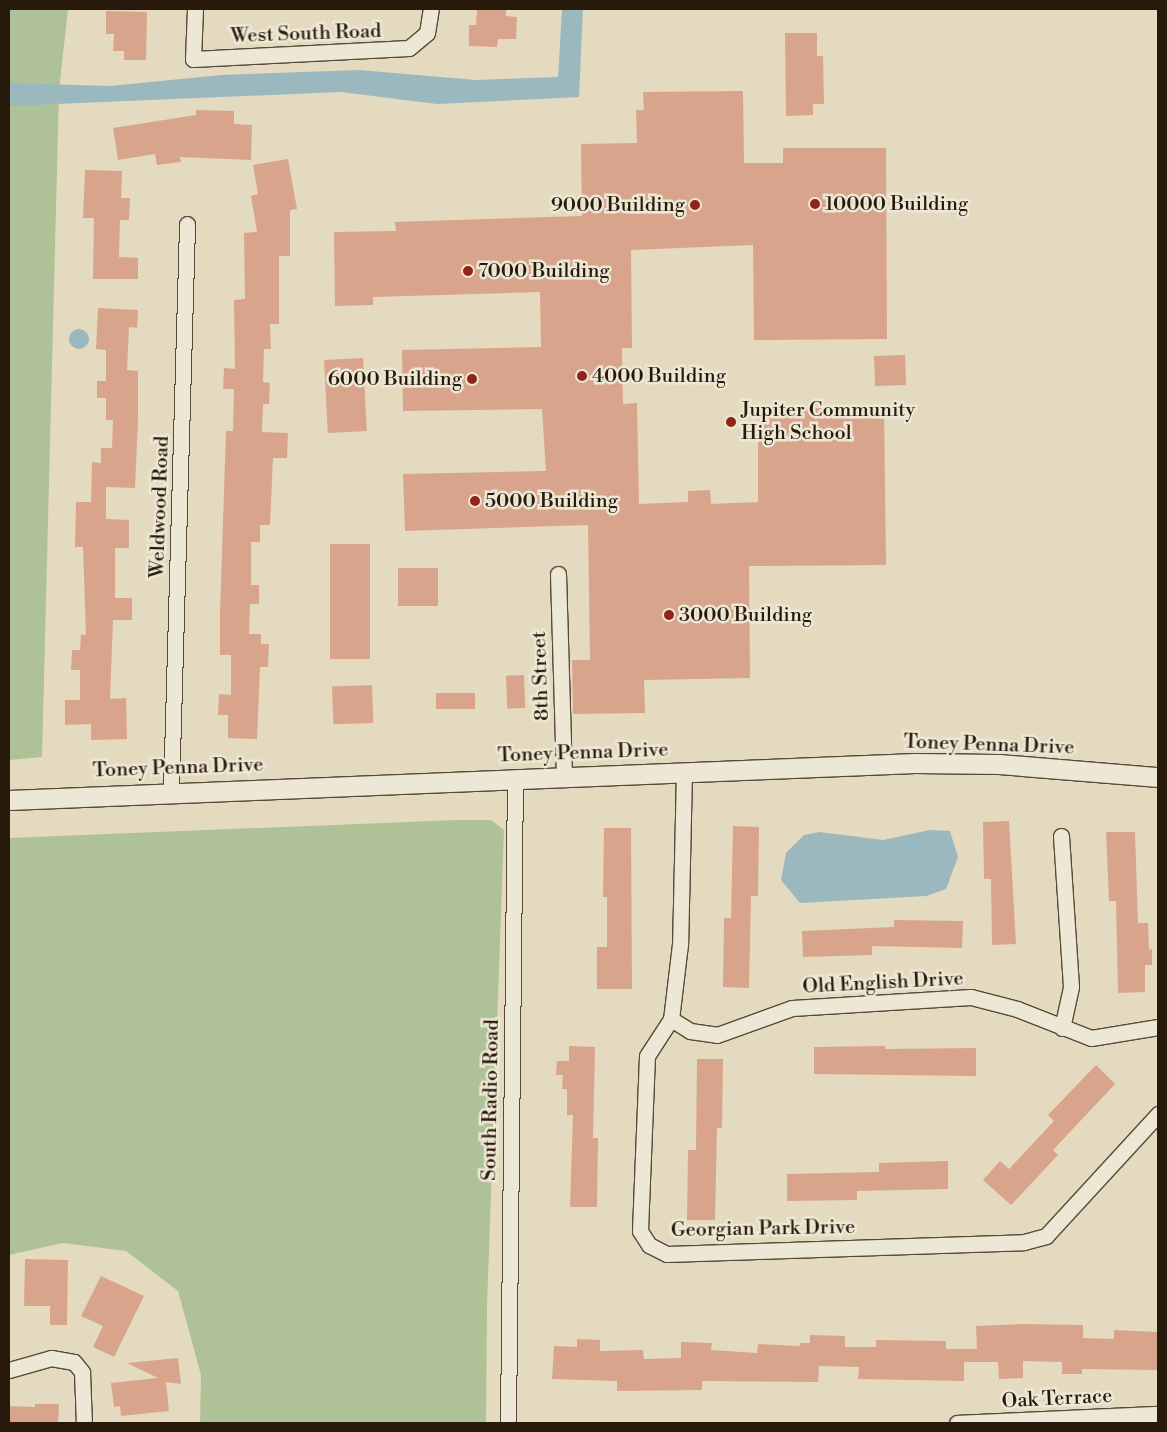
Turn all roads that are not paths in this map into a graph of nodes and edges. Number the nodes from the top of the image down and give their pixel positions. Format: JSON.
{"nodes":[{"id":1,"x":195,"y":9,"type":"edge"},
{"id":2,"x":431,"y":9,"type":"edge"},
{"id":3,"x":187,"y":224,"type":"dead end"},
{"id":4,"x":558,"y":574,"type":"dead end"},
{"id":5,"x":684,"y":772,"type":"junction"},
{"id":6,"x":564,"y":776,"type":"junction"},
{"id":7,"x":1158,"y":777,"type":"edge"},
{"id":8,"x":515,"y":778,"type":"junction"},
{"id":9,"x":171,"y":791,"type":"junction"},
{"id":10,"x":9,"y":800,"type":"edge"},
{"id":11,"x":1061,"y":836,"type":"dead end"},
{"id":12,"x":672,"y":1019,"type":"junction"},
{"id":13,"x":1158,"y":1027,"type":"edge"},
{"id":14,"x":1062,"y":1028,"type":"junction"},
{"id":15,"x":1158,"y":1114,"type":"edge"},
{"id":16,"x":9,"y":1370,"type":"edge"},
{"id":17,"x":1158,"y":1414,"type":"edge"},
{"id":18,"x":84,"y":1423,"type":"edge"},
{"id":19,"x":508,"y":1423,"type":"edge"},
{"id":20,"x":957,"y":1423,"type":"edge"}],
"edges":[{"from":1,"to":2,"type":"street","name":"West South Road"},
{"from":3,"to":9,"type":"street","name":"Weldwood Road"},
{"from":4,"to":6,"type":"street","name":"8th Street"},
{"from":5,"to":6,"type":"street","name":"Toney Penna Drive"},
{"from":5,"to":7,"type":"street","name":"Toney Penna Drive"},
{"from":5,"to":12,"type":"street","name":"Georgian Park Drive"},
{"from":6,"to":8,"type":"street","name":"Toney Penna Drive"},
{"from":8,"to":9,"type":"street","name":"Toney Penna Drive"},
{"from":8,"to":19,"type":"street","name":"South Radio Road"},
{"from":9,"to":10,"type":"street","name":"Toney Penna Drive"},
{"from":11,"to":14,"type":"street"},
{"from":12,"to":14,"type":"street","name":"Old English Drive"},
{"from":12,"to":15,"type":"street","name":"Georgian Park Drive"},
{"from":13,"to":14,"type":"street","name":"Old English Drive"},
{"from":16,"to":18,"type":"street"},
{"from":17,"to":20,"type":"street","name":"Oak Terrace"}]}
